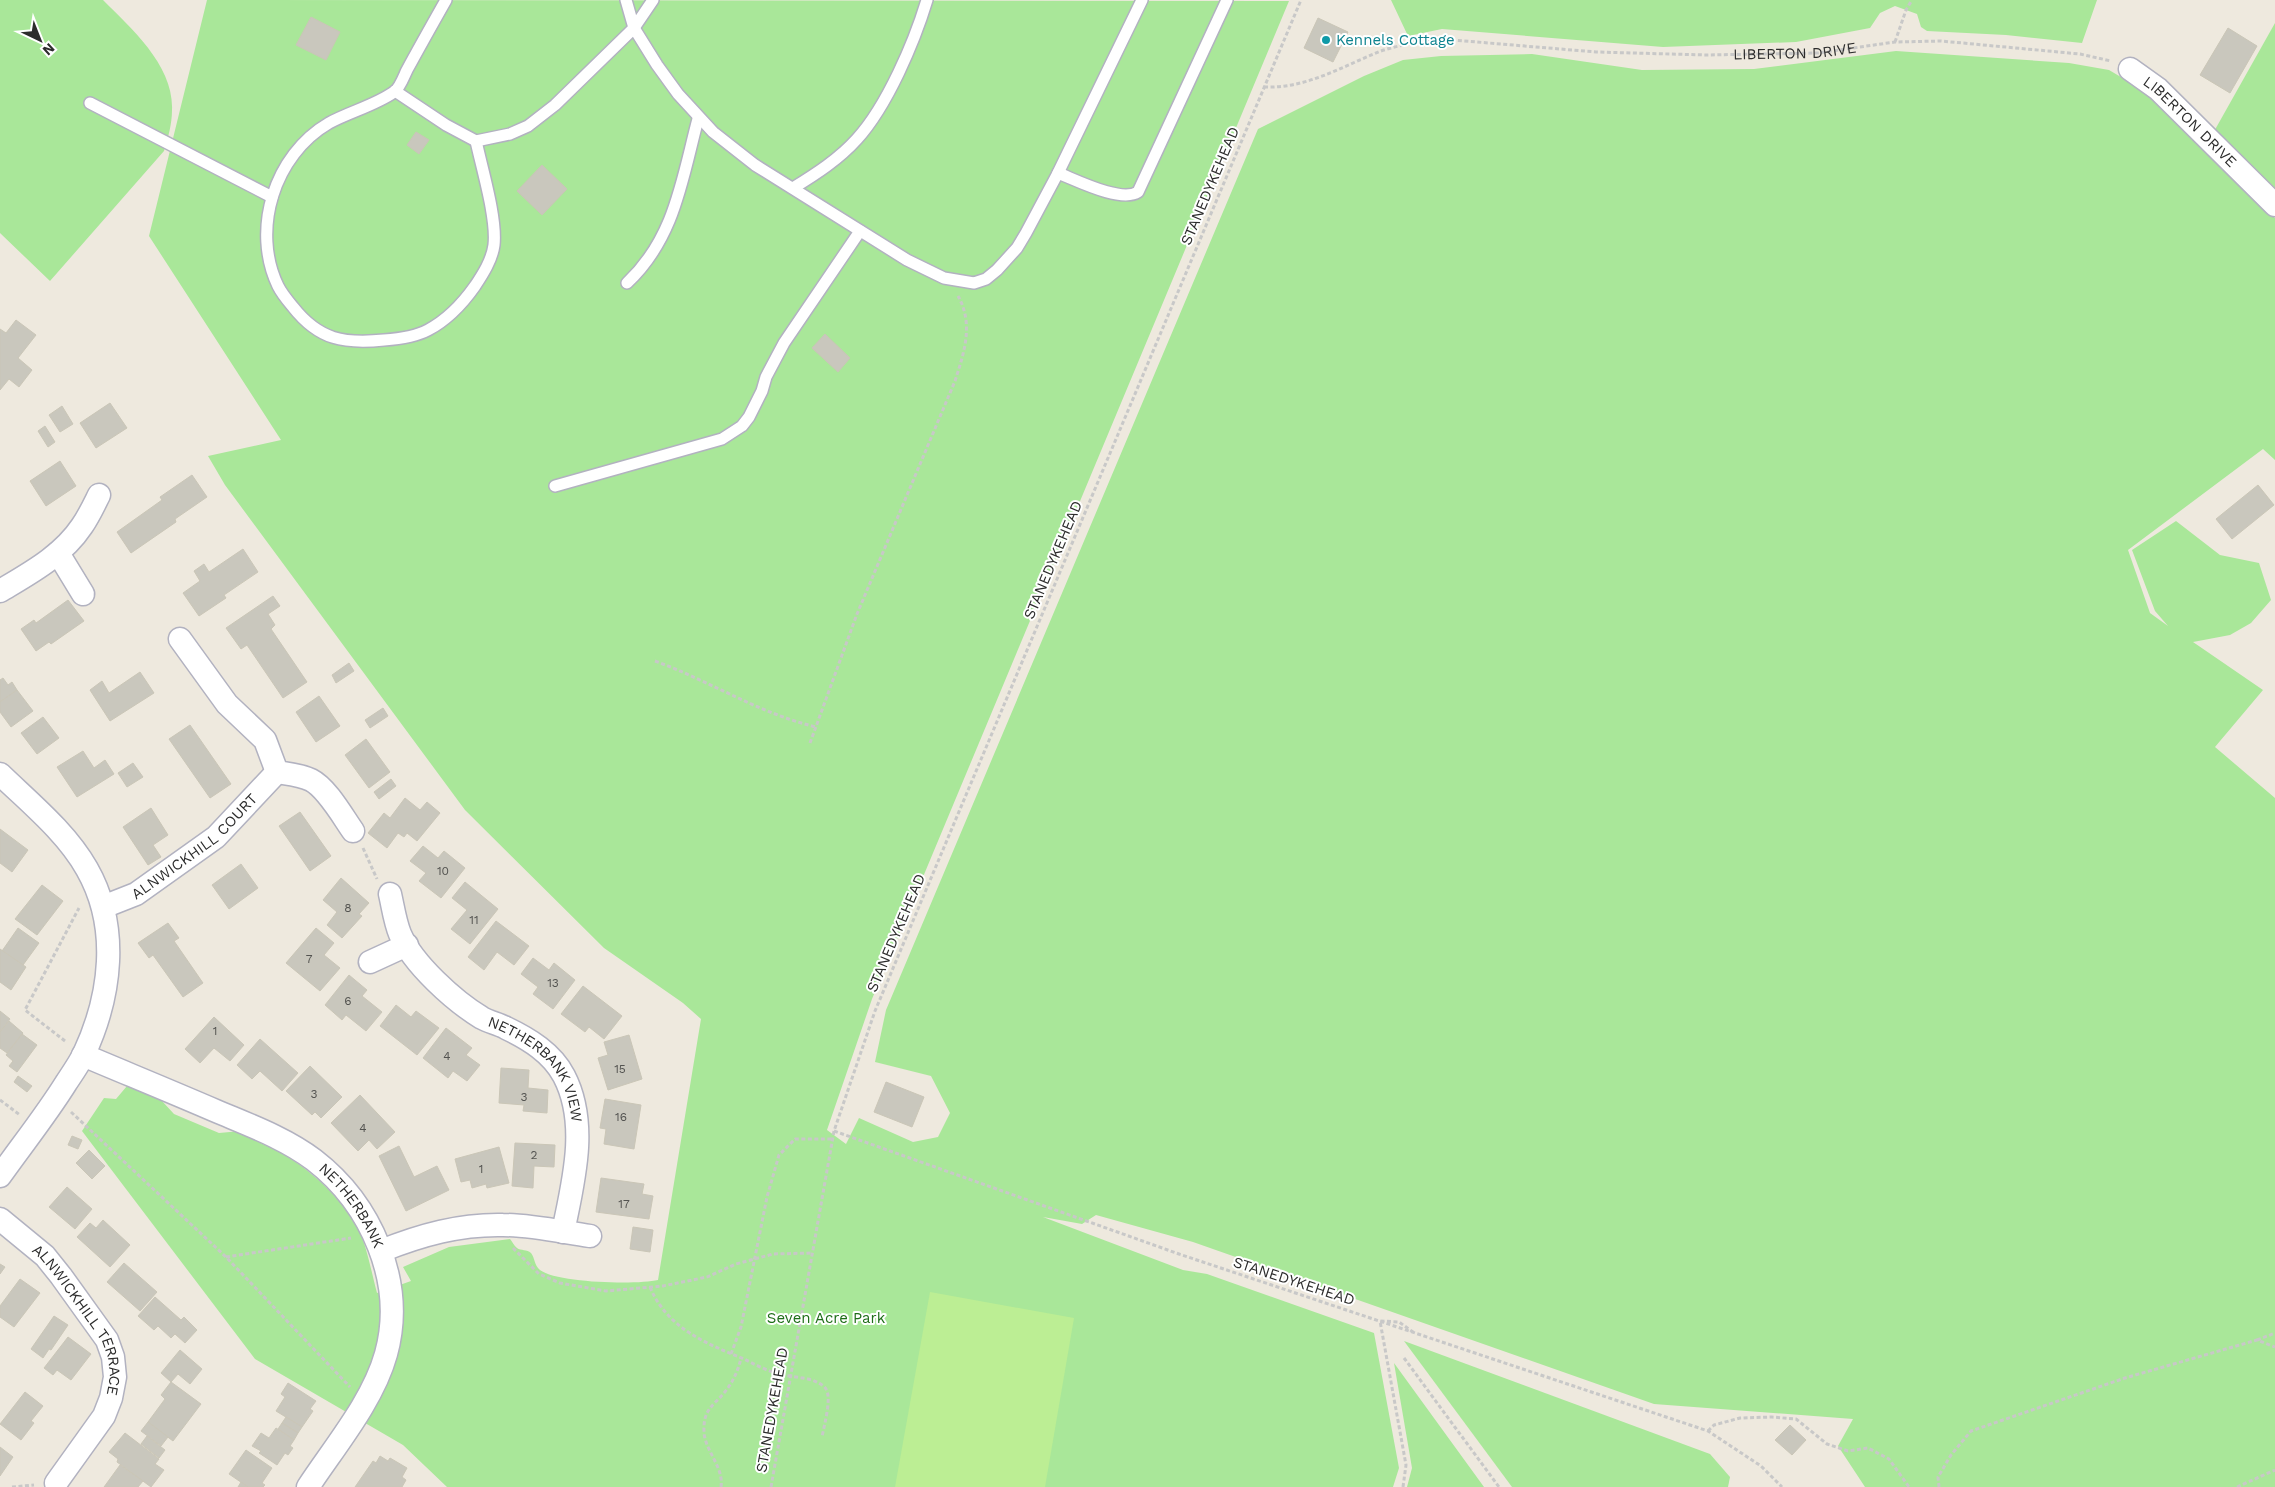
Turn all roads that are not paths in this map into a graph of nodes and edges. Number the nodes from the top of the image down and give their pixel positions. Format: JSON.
{"nodes":[{"id":1,"x":446,"y":0,"type":"edge"},
{"id":2,"x":626,"y":0,"type":"edge"},
{"id":3,"x":652,"y":0,"type":"edge"},
{"id":4,"x":927,"y":0,"type":"edge"},
{"id":5,"x":1142,"y":0,"type":"edge"},
{"id":6,"x":1227,"y":0,"type":"edge"},
{"id":7,"x":634,"y":28,"type":"junction"},
{"id":8,"x":2130,"y":69,"type":"road end"},
{"id":9,"x":395,"y":92,"type":"junction"},
{"id":10,"x":90,"y":103,"type":"dead end"},
{"id":11,"x":698,"y":118,"type":"junction"},
{"id":12,"x":476,"y":141,"type":"junction"},
{"id":13,"x":1058,"y":173,"type":"junction"},
{"id":14,"x":793,"y":188,"type":"junction"},
{"id":15,"x":272,"y":197,"type":"junction"},
{"id":16,"x":2275,"y":205,"type":"edge"},
{"id":17,"x":860,"y":231,"type":"junction"},
{"id":18,"x":627,"y":283,"type":"dead end"},
{"id":19,"x":555,"y":486,"type":"dead end"},
{"id":20,"x":100,"y":495,"type":"dead end"},
{"id":21,"x":58,"y":553,"type":"junction"},
{"id":22,"x":0,"y":591,"type":"edge"},
{"id":23,"x":83,"y":594,"type":"dead end"},
{"id":24,"x":180,"y":638,"type":"dead end"},
{"id":25,"x":278,"y":772,"type":"junction"},
{"id":26,"x":0,"y":774,"type":"edge"},
{"id":27,"x":353,"y":831,"type":"road end"},
{"id":28,"x":390,"y":894,"type":"road end"},
{"id":29,"x":104,"y":907,"type":"junction"},
{"id":30,"x":407,"y":945,"type":"junction"},
{"id":31,"x":370,"y":962,"type":"dead end"},
{"id":32,"x":83,"y":1055,"type":"junction"},
{"id":33,"x":0,"y":1176,"type":"edge"},
{"id":34,"x":0,"y":1219,"type":"edge"},
{"id":35,"x":562,"y":1232,"type":"junction"},
{"id":36,"x":590,"y":1236,"type":"dead end"},
{"id":37,"x":377,"y":1243,"type":"junction"},
{"id":38,"x":56,"y":1483,"type":"dead end"},
{"id":39,"x":308,"y":1487,"type":"edge"}],
"edges":[{"from":1,"to":9,"type":"lane"},
{"from":2,"to":7,"type":"lane"},
{"from":3,"to":7,"type":"lane"},
{"from":4,"to":14,"type":"lane"},
{"from":5,"to":13,"type":"lane"},
{"from":6,"to":13,"type":"lane"},
{"from":7,"to":11,"type":"lane"},
{"from":7,"to":12,"type":"lane"},
{"from":8,"to":16,"type":"street","name":"LIBERTON DRIVE"},
{"from":9,"to":12,"type":"lane"},
{"from":9,"to":15,"type":"lane"},
{"from":10,"to":15,"type":"lane"},
{"from":11,"to":14,"type":"lane"},
{"from":11,"to":18,"type":"lane"},
{"from":12,"to":15,"type":"lane"},
{"from":13,"to":17,"type":"lane"},
{"from":14,"to":17,"type":"lane"},
{"from":17,"to":19,"type":"lane"},
{"from":20,"to":21,"type":"street"},
{"from":21,"to":22,"type":"street"},
{"from":21,"to":23,"type":"street"},
{"from":24,"to":25,"type":"street"},
{"from":25,"to":27,"type":"street"},
{"from":25,"to":29,"type":"street","name":"ALNWICKHILL COURT"},
{"from":26,"to":29,"type":"street"},
{"from":28,"to":30,"type":"street","name":"NETHERBANK VIEW"},
{"from":29,"to":32,"type":"street"},
{"from":30,"to":31,"type":"street"},
{"from":30,"to":35,"type":"street","name":"NETHERBANK VIEW"},
{"from":32,"to":33,"type":"street"},
{"from":32,"to":37,"type":"street","name":"NETHERBANK"},
{"from":34,"to":38,"type":"street","name":"ALNWICKHILL TERRACE"},
{"from":35,"to":36,"type":"street"},
{"from":35,"to":37,"type":"street"},
{"from":37,"to":39,"type":"street","name":"NETHERBANK"}]}
